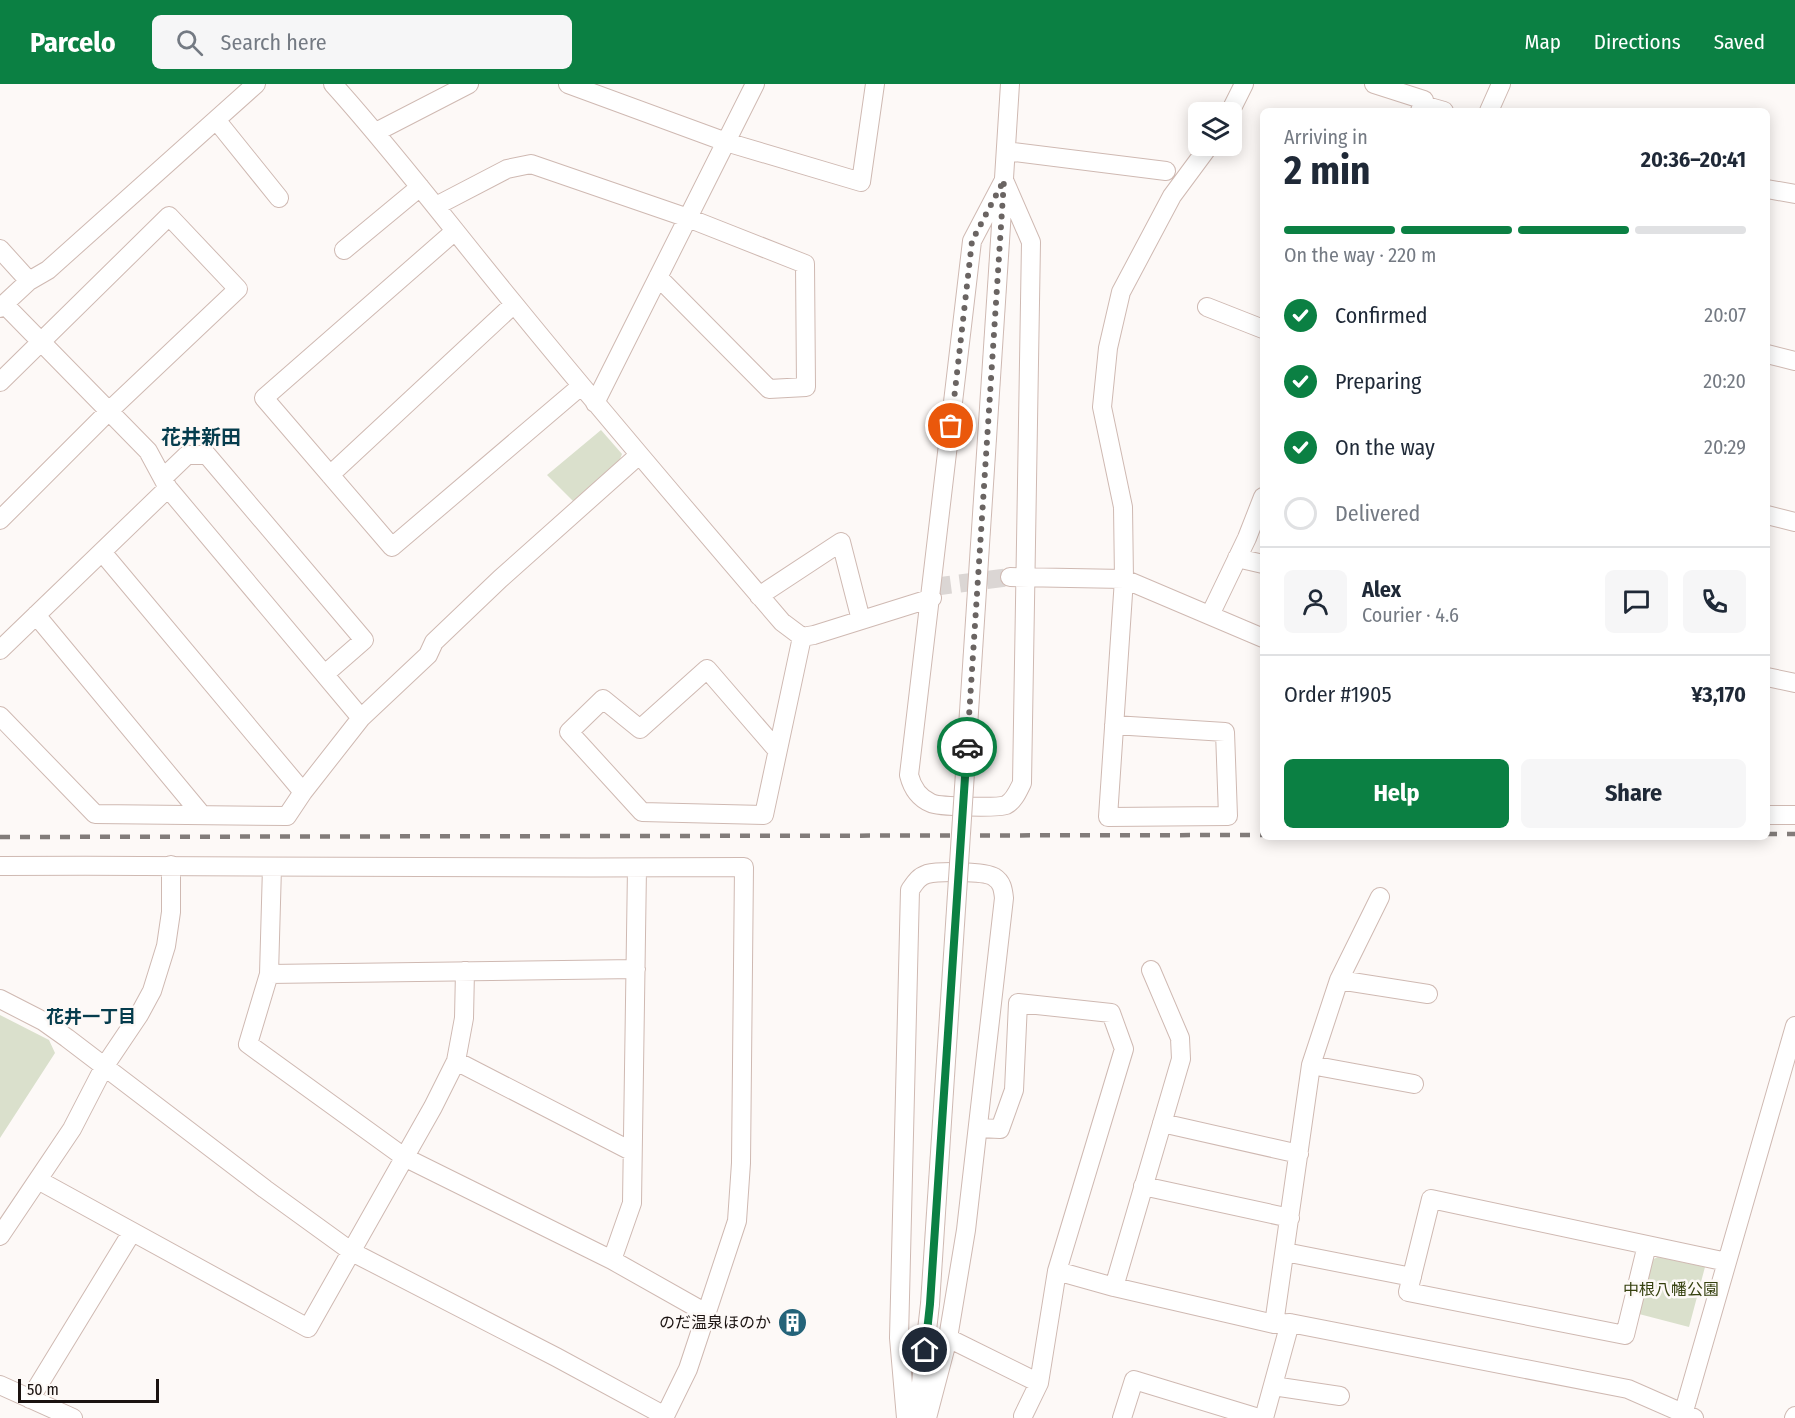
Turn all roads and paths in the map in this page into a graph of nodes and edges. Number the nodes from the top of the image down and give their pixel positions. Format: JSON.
{"nodes":[{"id":1,"x":256,"y":84,"type":"edge"},
{"id":2,"x":333,"y":84,"type":"edge"},
{"id":3,"x":468,"y":84,"type":"edge"},
{"id":4,"x":568,"y":84,"type":"edge"},
{"id":5,"x":755,"y":84,"type":"edge"},
{"id":6,"x":875,"y":84,"type":"edge"},
{"id":7,"x":1010,"y":84,"type":"edge"},
{"id":8,"x":1244,"y":84,"type":"edge"},
{"id":9,"x":1374,"y":84,"type":"edge"},
{"id":10,"x":1501,"y":84,"type":"edge"},
{"id":11,"x":236,"y":90,"type":"edge"},
{"id":12,"x":1236,"y":102,"type":"edge"},
{"id":13,"x":1421,"y":108,"type":"edge"},
{"id":14,"x":1490,"y":108,"type":"edge"},
{"id":15,"x":217,"y":121,"type":"junction"},
{"id":16,"x":376,"y":132,"type":"junction"},
{"id":17,"x":726,"y":142,"type":"junction"},
{"id":18,"x":1006,"y":151,"type":"junction"},
{"id":19,"x":1202,"y":156,"type":"edge"},
{"id":20,"x":1166,"y":171,"type":"dead end"},
{"id":21,"x":1004,"y":180,"type":"junction"},
{"id":22,"x":420,"y":188,"type":"junction"},
{"id":23,"x":1770,"y":190,"type":"edge"},
{"id":24,"x":1795,"y":194,"type":"edge"},
{"id":25,"x":279,"y":198,"type":"dead end"},
{"id":26,"x":436,"y":206,"type":"junction"},
{"id":27,"x":688,"y":218,"type":"junction"},
{"id":28,"x":455,"y":231,"type":"junction"},
{"id":29,"x":0,"y":249,"type":"edge"},
{"id":30,"x":344,"y":250,"type":"dead end"},
{"id":31,"x":658,"y":277,"type":"junction"},
{"id":32,"x":29,"y":281,"type":"junction"},
{"id":33,"x":514,"y":304,"type":"junction"},
{"id":34,"x":3,"y":307,"type":"edge"},
{"id":35,"x":1207,"y":307,"type":"dead end"},
{"id":36,"x":1260,"y":328,"type":"edge"},
{"id":37,"x":41,"y":342,"type":"junction"},
{"id":38,"x":1770,"y":355,"type":"edge"},
{"id":39,"x":1795,"y":361,"type":"edge"},
{"id":40,"x":0,"y":382,"type":"edge"},
{"id":41,"x":581,"y":386,"type":"junction"},
{"id":42,"x":596,"y":403,"type":"junction"},
{"id":43,"x":109,"y":411,"type":"junction"},
{"id":44,"x":639,"y":455,"type":"junction"},
{"id":45,"x":330,"y":475,"type":"junction"},
{"id":46,"x":166,"y":483,"type":"junction"},
{"id":47,"x":1260,"y":504,"type":"edge"},
{"id":48,"x":1770,"y":516,"type":"edge"},
{"id":49,"x":0,"y":520,"type":"edge"},
{"id":50,"x":1795,"y":522,"type":"edge"},
{"id":51,"x":102,"y":552,"type":"junction"},
{"id":52,"x":1237,"y":558,"type":"junction"},
{"id":53,"x":1260,"y":563,"type":"edge"},
{"id":54,"x":1017,"y":578,"type":"junction"},
{"id":55,"x":1124,"y":579,"type":"junction"},
{"id":56,"x":759,"y":596,"type":"junction"},
{"id":57,"x":932,"y":598,"type":"junction"},
{"id":58,"x":36,"y":615,"type":"junction"},
{"id":59,"x":1210,"y":615,"type":"junction"},
{"id":60,"x":861,"y":620,"type":"junction"},
{"id":61,"x":802,"y":637,"type":"junction"},
{"id":62,"x":1260,"y":637,"type":"edge"},
{"id":63,"x":0,"y":650,"type":"edge"},
{"id":64,"x":325,"y":674,"type":"junction"},
{"id":65,"x":1770,"y":678,"type":"edge"},
{"id":66,"x":1795,"y":683,"type":"edge"},
{"id":67,"x":0,"y":716,"type":"edge"},
{"id":68,"x":362,"y":718,"type":"junction"},
{"id":69,"x":1114,"y":725,"type":"junction"},
{"id":70,"x":777,"y":750,"type":"junction"},
{"id":71,"x":303,"y":792,"type":"junction"},
{"id":72,"x":202,"y":815,"type":"junction"},
{"id":73,"x":1770,"y":815,"type":"edge"},
{"id":74,"x":1795,"y":815,"type":"edge"},
{"id":75,"x":171,"y":865,"type":"junction"},
{"id":76,"x":0,"y":866,"type":"edge"},
{"id":77,"x":272,"y":867,"type":"junction"},
{"id":78,"x":637,"y":868,"type":"junction"},
{"id":79,"x":1380,"y":897,"type":"dead end"},
{"id":80,"x":636,"y":969,"type":"junction"},
{"id":81,"x":1151,"y":970,"type":"dead end"},
{"id":82,"x":465,"y":971,"type":"junction"},
{"id":83,"x":269,"y":974,"type":"junction"},
{"id":84,"x":1339,"y":980,"type":"junction"},
{"id":85,"x":1428,"y":994,"type":"dead end"},
{"id":86,"x":0,"y":999,"type":"edge"},
{"id":87,"x":1795,"y":1026,"type":"edge"},
{"id":88,"x":456,"y":1061,"type":"junction"},
{"id":89,"x":1311,"y":1065,"type":"junction"},
{"id":90,"x":104,"y":1067,"type":"junction"},
{"id":91,"x":1414,"y":1084,"type":"dead end"},
{"id":92,"x":1162,"y":1123,"type":"junction"},
{"id":93,"x":979,"y":1128,"type":"junction"},
{"id":94,"x":632,"y":1151,"type":"junction"},
{"id":95,"x":1299,"y":1154,"type":"junction"},
{"id":96,"x":404,"y":1157,"type":"junction"},
{"id":97,"x":38,"y":1180,"type":"junction"},
{"id":98,"x":1143,"y":1186,"type":"junction"},
{"id":99,"x":1290,"y":1218,"type":"junction"},
{"id":100,"x":132,"y":1232,"type":"junction"},
{"id":101,"x":0,"y":1236,"type":"edge"},
{"id":102,"x":1647,"y":1245,"type":"junction"},
{"id":103,"x":352,"y":1252,"type":"junction"},
{"id":104,"x":1285,"y":1252,"type":"junction"},
{"id":105,"x":612,"y":1260,"type":"junction"},
{"id":106,"x":1727,"y":1262,"type":"junction"},
{"id":107,"x":1057,"y":1271,"type":"junction"},
{"id":108,"x":1412,"y":1277,"type":"junction"},
{"id":109,"x":1114,"y":1287,"type":"junction"},
{"id":110,"x":706,"y":1312,"type":"junction"},
{"id":111,"x":1282,"y":1323,"type":"junction"},
{"id":112,"x":948,"y":1338,"type":"junction"},
{"id":113,"x":1039,"y":1383,"type":"junction"},
{"id":114,"x":0,"y":1385,"type":"edge"},
{"id":115,"x":1273,"y":1386,"type":"junction"},
{"id":116,"x":1340,"y":1396,"type":"dead end"},
{"id":117,"x":30,"y":1399,"type":"junction"},
{"id":118,"x":1023,"y":1416,"type":"dead end"},
{"id":119,"x":1687,"y":1416,"type":"edge"},
{"id":120,"x":664,"y":1417,"type":"edge"},
{"id":121,"x":73,"y":1418,"type":"edge"},
{"id":122,"x":906,"y":1418,"type":"edge"},
{"id":123,"x":917,"y":1418,"type":"edge"},
{"id":124,"x":927,"y":1418,"type":"edge"},
{"id":125,"x":1122,"y":1418,"type":"edge"},
{"id":126,"x":1259,"y":1418,"type":"edge"},
{"id":127,"x":1264,"y":1418,"type":"edge"}],
"edges":[{"from":1,"to":11,"type":"street"},
{"from":2,"to":16,"type":"street"},
{"from":3,"to":16,"type":"street"},
{"from":4,"to":17,"type":"street"},
{"from":5,"to":17,"type":"street"},
{"from":6,"to":17,"type":"street"},
{"from":7,"to":18,"type":"street"},
{"from":8,"to":12,"type":"street"},
{"from":9,"to":13,"type":"street"},
{"from":10,"to":14,"type":"street"},
{"from":11,"to":15,"type":"street"},
{"from":15,"to":25,"type":"street"},
{"from":15,"to":32,"type":"street"},
{"from":16,"to":22,"type":"street"},
{"from":17,"to":27,"type":"street"},
{"from":18,"to":20,"type":"street"},
{"from":18,"to":21,"type":"street"},
{"from":19,"to":55,"type":"street"},
{"from":21,"to":54,"type":"street"},
{"from":21,"to":57,"type":"street"},
{"from":21,"to":123,"type":"street","bridge":true},
{"from":22,"to":26,"type":"street"},
{"from":22,"to":30,"type":"street"},
{"from":23,"to":24,"type":"street"},
{"from":26,"to":27,"type":"street"},
{"from":26,"to":28,"type":"street"},
{"from":27,"to":31,"type":"street"},
{"from":27,"to":31,"type":"street"},
{"from":28,"to":33,"type":"street"},
{"from":28,"to":45,"type":"street"},
{"from":29,"to":32,"type":"street"},
{"from":31,"to":42,"type":"street"},
{"from":32,"to":34,"type":"street"},
{"from":33,"to":41,"type":"street"},
{"from":33,"to":45,"type":"street"},
{"from":34,"to":37,"type":"street"},
{"from":35,"to":36,"type":"street"},
{"from":37,"to":40,"type":"street"},
{"from":37,"to":43,"type":"street"},
{"from":37,"to":43,"type":"street"},
{"from":38,"to":39,"type":"street"},
{"from":41,"to":42,"type":"street"},
{"from":41,"to":45,"type":"street"},
{"from":42,"to":44,"type":"street"},
{"from":43,"to":46,"type":"street"},
{"from":43,"to":49,"type":"street"},
{"from":44,"to":56,"type":"street"},
{"from":44,"to":68,"type":"street"},
{"from":46,"to":51,"type":"street"},
{"from":46,"to":64,"type":"street"},
{"from":46,"to":64,"type":"street"},
{"from":47,"to":52,"type":"street"},
{"from":48,"to":50,"type":"street"},
{"from":51,"to":58,"type":"street"},
{"from":51,"to":71,"type":"street"},
{"from":52,"to":53,"type":"street"},
{"from":52,"to":59,"type":"street"},
{"from":54,"to":55,"type":"street"},
{"from":54,"to":57,"type":"street"},
{"from":55,"to":59,"type":"street"},
{"from":55,"to":69,"type":"street"},
{"from":56,"to":60,"type":"street"},
{"from":56,"to":61,"type":"street"},
{"from":57,"to":60,"type":"street"},
{"from":58,"to":63,"type":"street"},
{"from":58,"to":72,"type":"street"},
{"from":59,"to":62,"type":"street"},
{"from":60,"to":61,"type":"street"},
{"from":61,"to":70,"type":"street"},
{"from":64,"to":68,"type":"street"},
{"from":65,"to":66,"type":"street"},
{"from":67,"to":72,"type":"street"},
{"from":68,"to":71,"type":"street"},
{"from":69,"to":69,"type":"street"},
{"from":70,"to":70,"type":"street"},
{"from":71,"to":72,"type":"street"},
{"from":73,"to":74,"type":"street"},
{"from":75,"to":76,"type":"street"},
{"from":75,"to":77,"type":"street"},
{"from":75,"to":90,"type":"street"},
{"from":77,"to":78,"type":"street"},
{"from":77,"to":83,"type":"street"},
{"from":78,"to":80,"type":"street"},
{"from":78,"to":110,"type":"street"},
{"from":79,"to":84,"type":"street"},
{"from":80,"to":82,"type":"street"},
{"from":80,"to":94,"type":"street"},
{"from":81,"to":92,"type":"street"},
{"from":82,"to":83,"type":"street"},
{"from":82,"to":88,"type":"street"},
{"from":83,"to":96,"type":"street"},
{"from":84,"to":85,"type":"street"},
{"from":84,"to":89,"type":"street"},
{"from":86,"to":90,"type":"street"},
{"from":87,"to":106,"type":"street"},
{"from":88,"to":94,"type":"street"},
{"from":88,"to":96,"type":"street"},
{"from":89,"to":91,"type":"street"},
{"from":89,"to":95,"type":"street"},
{"from":90,"to":97,"type":"street"},
{"from":90,"to":103,"type":"street"},
{"from":92,"to":95,"type":"street"},
{"from":92,"to":98,"type":"street"},
{"from":93,"to":107,"type":"street"},
{"from":93,"to":112,"type":"street"},
{"from":93,"to":122,"type":"street"},
{"from":94,"to":105,"type":"street"},
{"from":95,"to":99,"type":"street"},
{"from":96,"to":103,"type":"street"},
{"from":96,"to":105,"type":"street"},
{"from":97,"to":100,"type":"street"},
{"from":97,"to":101,"type":"street"},
{"from":98,"to":99,"type":"street"},
{"from":98,"to":109,"type":"street"},
{"from":99,"to":104,"type":"street"},
{"from":100,"to":103,"type":"street"},
{"from":100,"to":117,"type":"street"},
{"from":102,"to":106,"type":"street"},
{"from":102,"to":108,"type":"street"},
{"from":102,"to":108,"type":"street"},
{"from":103,"to":120,"type":"street"},
{"from":104,"to":108,"type":"street"},
{"from":104,"to":111,"type":"street"},
{"from":105,"to":110,"type":"street"},
{"from":106,"to":119,"type":"street"},
{"from":107,"to":109,"type":"street"},
{"from":107,"to":113,"type":"street"},
{"from":109,"to":111,"type":"street"},
{"from":110,"to":120,"type":"street"},
{"from":111,"to":115,"type":"street"},
{"from":111,"to":119,"type":"street"},
{"from":112,"to":113,"type":"street"},
{"from":112,"to":124,"type":"street"},
{"from":113,"to":118,"type":"street"},
{"from":114,"to":117,"type":"street"},
{"from":115,"to":116,"type":"street"},
{"from":115,"to":127,"type":"street"},
{"from":117,"to":121,"type":"street"},
{"from":125,"to":126,"type":"street"}]}
